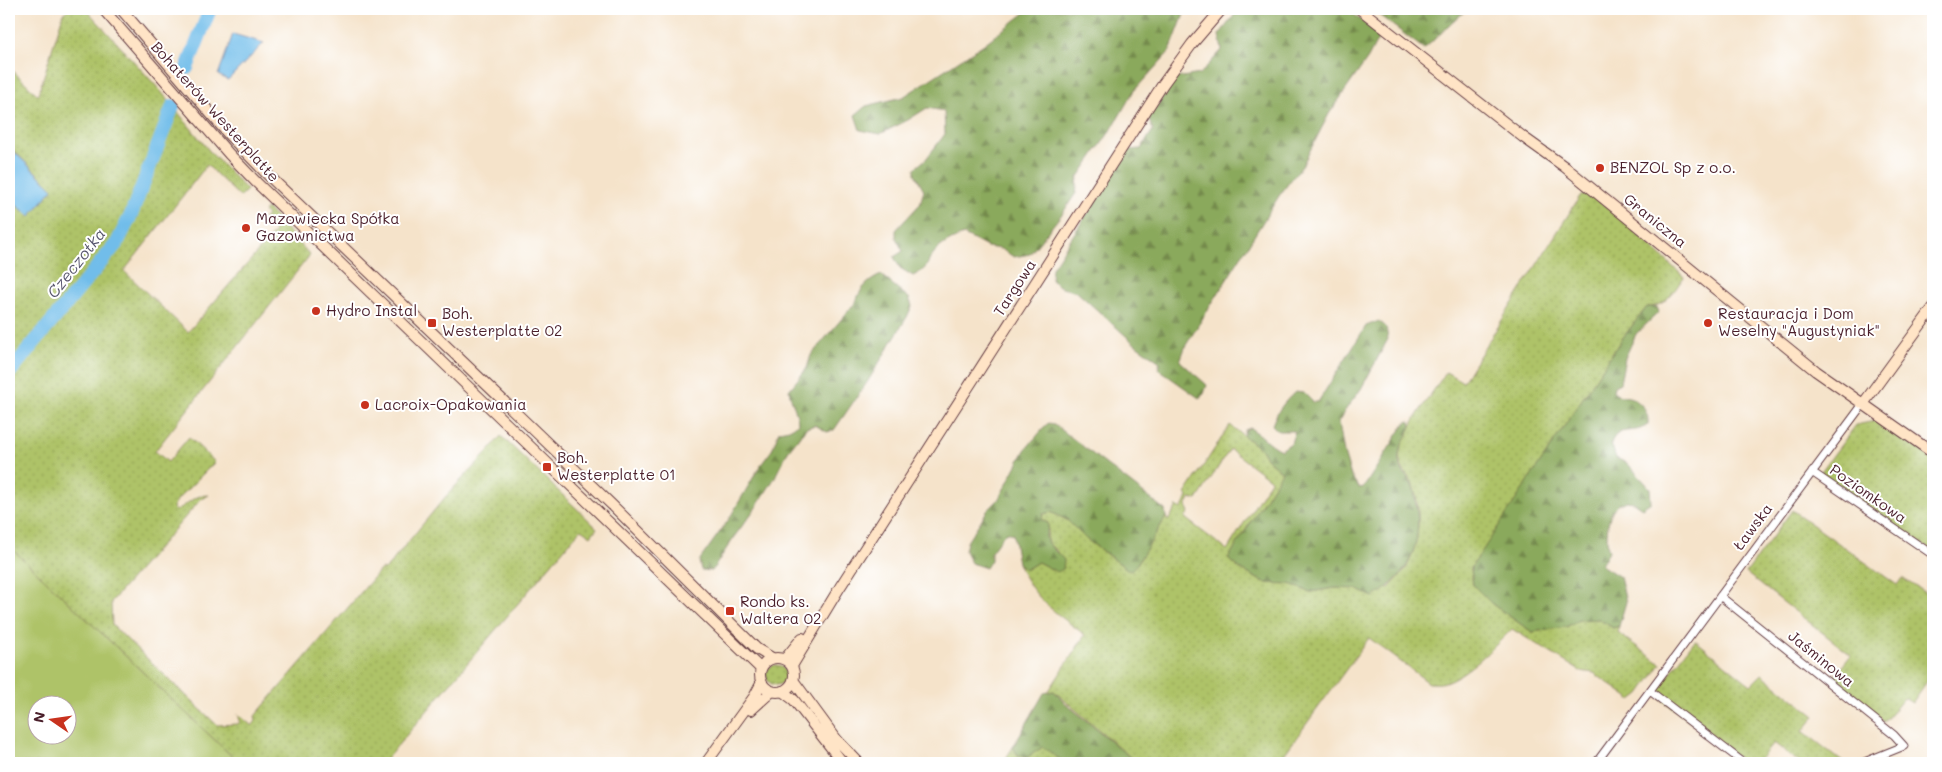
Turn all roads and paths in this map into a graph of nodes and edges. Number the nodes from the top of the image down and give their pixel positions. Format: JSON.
{"nodes":[{"id":1,"x":103,"y":9,"type":"edge"},
{"id":2,"x":121,"y":9,"type":"edge"},
{"id":3,"x":1222,"y":9,"type":"edge"},
{"id":4,"x":1360,"y":9,"type":"edge"},
{"id":5,"x":1933,"y":308,"type":"edge"},
{"id":6,"x":1863,"y":404,"type":"junction"},
{"id":7,"x":1933,"y":453,"type":"edge"},
{"id":8,"x":1812,"y":472,"type":"junction"},
{"id":9,"x":1933,"y":555,"type":"edge"},
{"id":10,"x":1720,"y":596,"type":"junction"},
{"id":11,"x":772,"y":658,"type":"junction"},
{"id":12,"x":788,"y":662,"type":"junction"},
{"id":13,"x":761,"y":669,"type":"junction"},
{"id":14,"x":794,"y":680,"type":"junction"},
{"id":15,"x":762,"y":682,"type":"junction"},
{"id":16,"x":777,"y":691,"type":"junction"},
{"id":17,"x":1650,"y":691,"type":"junction"},
{"id":18,"x":724,"y":737,"type":"junction"},
{"id":19,"x":706,"y":763,"type":"edge"},
{"id":20,"x":843,"y":763,"type":"edge"},
{"id":21,"x":859,"y":763,"type":"edge"},
{"id":22,"x":1596,"y":763,"type":"edge"},
{"id":23,"x":1744,"y":763,"type":"edge"},
{"id":24,"x":1862,"y":763,"type":"edge"}],
"edges":[{"from":1,"to":13,"type":"main road","name":"Bohaterów Westerplatte"},
{"from":2,"to":11,"type":"main road","name":"Bohaterów Westerplatte"},
{"from":3,"to":12,"type":"main road","name":"Targowa"},
{"from":4,"to":6,"type":"main road","name":"Graniczna"},
{"from":5,"to":6,"type":"main road","name":"Ławska"},
{"from":6,"to":7,"type":"main road","name":"Graniczna"},
{"from":6,"to":8,"type":"street","name":"Ławska"},
{"from":8,"to":9,"type":"street","name":"Poziomkowa"},
{"from":8,"to":10,"type":"street","name":"Ławska"},
{"from":10,"to":17,"type":"street","name":"Ławska"},
{"from":10,"to":24,"type":"street","name":"Jaśminowa"},
{"from":11,"to":12,"type":"main road"},
{"from":11,"to":13,"type":"main road"},
{"from":12,"to":14,"type":"main road"},
{"from":13,"to":15,"type":"main road"},
{"from":14,"to":16,"type":"main road"},
{"from":14,"to":21,"type":"main road"},
{"from":15,"to":16,"type":"main road"},
{"from":15,"to":18,"type":"main road"},
{"from":16,"to":18,"type":"main road"},
{"from":16,"to":20,"type":"main road"},
{"from":17,"to":22,"type":"street","name":"Ławska"},
{"from":17,"to":23,"type":"street"},
{"from":18,"to":19,"type":"main road"}]}
